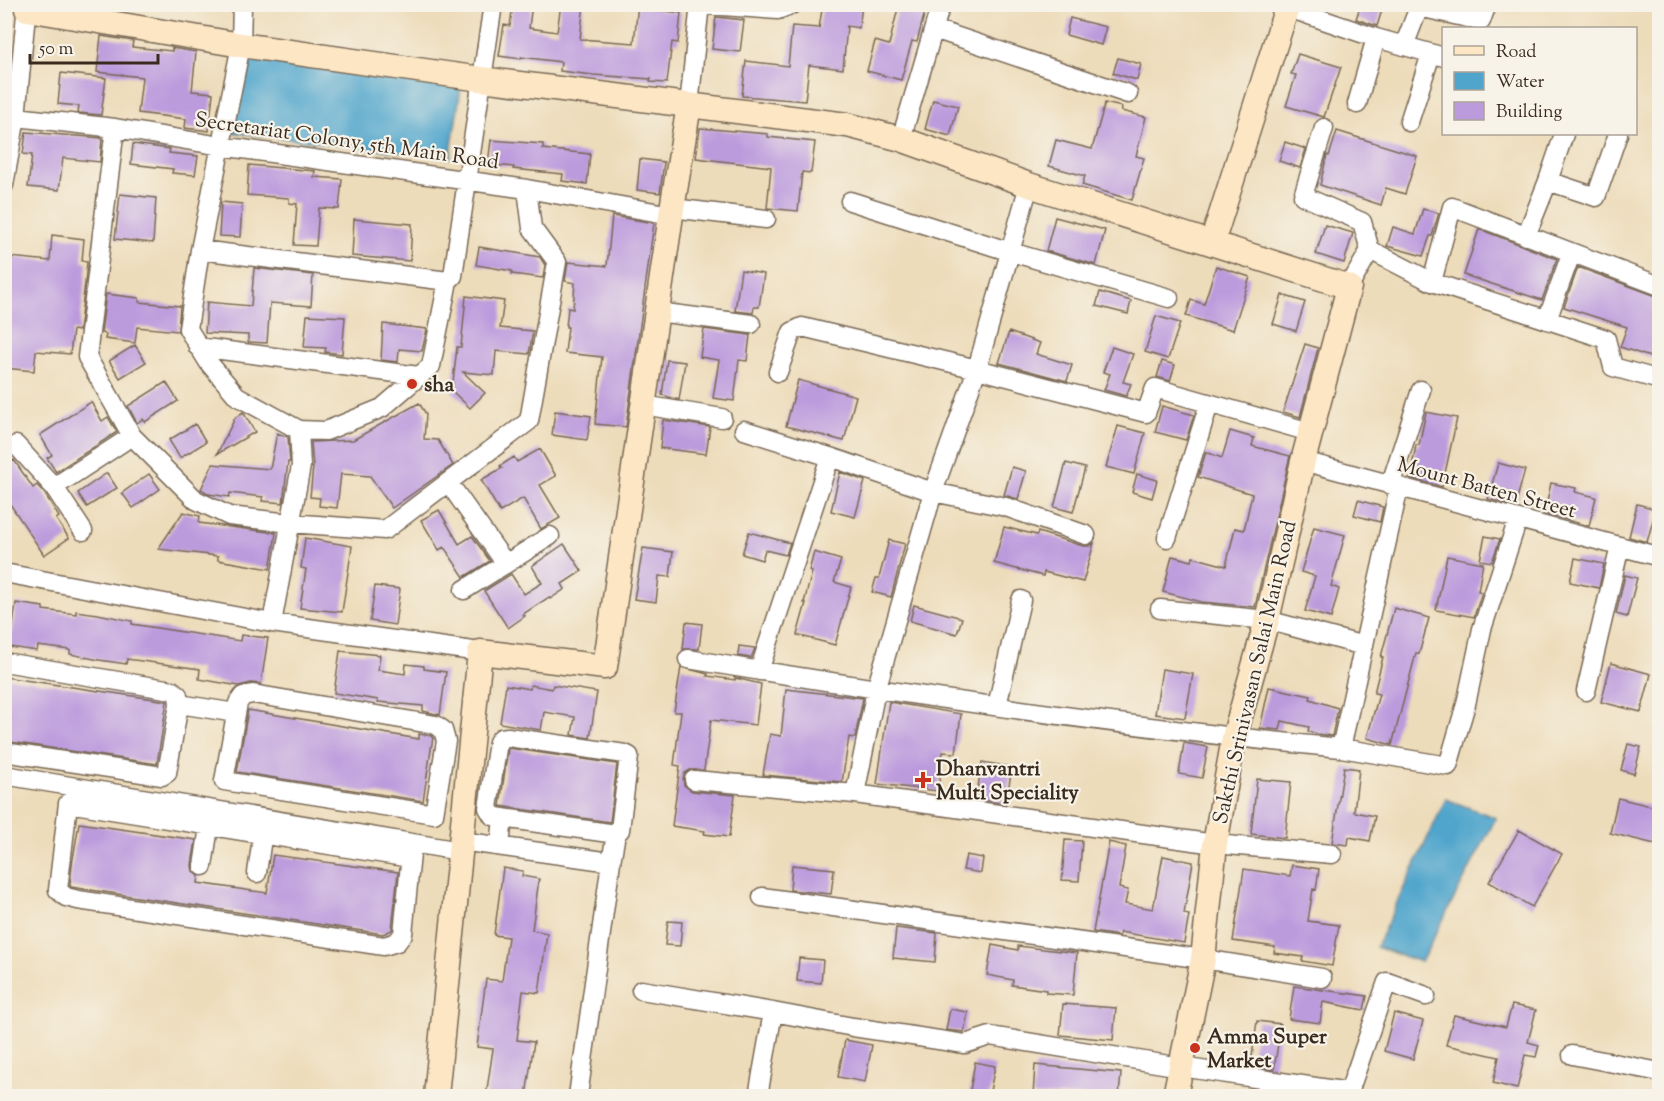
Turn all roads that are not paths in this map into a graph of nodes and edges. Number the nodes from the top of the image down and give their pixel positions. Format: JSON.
{"nodes":[{"id":1,"x":242,"y":4,"type":"edge"},
{"id":2,"x":493,"y":4,"type":"edge"},
{"id":3,"x":793,"y":4,"type":"edge"},
{"id":4,"x":941,"y":4,"type":"edge"},
{"id":5,"x":1486,"y":4,"type":"edge"},
{"id":6,"x":698,"y":5,"type":"edge"},
{"id":7,"x":1284,"y":6,"type":"edge"},
{"id":8,"x":27,"y":7,"type":"edge"},
{"id":9,"x":934,"y":29,"type":"junction"},
{"id":10,"x":1376,"y":38,"type":"junction"},
{"id":11,"x":241,"y":45,"type":"junction"},
{"id":12,"x":1404,"y":46,"type":"junction"},
{"id":13,"x":1437,"y":56,"type":"edge"},
{"id":14,"x":481,"y":79,"type":"junction"},
{"id":15,"x":1128,"y":93,"type":"dead end"},
{"id":16,"x":1358,"y":104,"type":"dead end"},
{"id":17,"x":689,"y":105,"type":"junction"},
{"id":18,"x":16,"y":117,"type":"junction"},
{"id":19,"x":1409,"y":122,"type":"dead end"},
{"id":20,"x":115,"y":128,"type":"junction"},
{"id":21,"x":1324,"y":128,"type":"dead end"},
{"id":22,"x":1564,"y":135,"type":"edge"},
{"id":23,"x":1618,"y":135,"type":"edge"},
{"id":24,"x":901,"y":139,"type":"junction"},
{"id":25,"x":221,"y":146,"type":"junction"},
{"id":26,"x":466,"y":180,"type":"junction"},
{"id":27,"x":1548,"y":181,"type":"junction"},
{"id":28,"x":4,"y":185,"type":"edge"},
{"id":29,"x":1029,"y":185,"type":"junction"},
{"id":30,"x":527,"y":189,"type":"junction"},
{"id":31,"x":850,"y":201,"type":"dead end"},
{"id":32,"x":672,"y":212,"type":"junction"},
{"id":33,"x":766,"y":219,"type":"dead end"},
{"id":34,"x":1526,"y":236,"type":"junction"},
{"id":35,"x":1212,"y":243,"type":"junction"},
{"id":36,"x":200,"y":250,"type":"junction"},
{"id":37,"x":1370,"y":250,"type":"junction"},
{"id":38,"x":1011,"y":252,"type":"junction"},
{"id":39,"x":1571,"y":254,"type":"junction"},
{"id":40,"x":448,"y":281,"type":"junction"},
{"id":41,"x":1432,"y":282,"type":"junction"},
{"id":42,"x":1659,"y":286,"type":"edge"},
{"id":43,"x":1349,"y":287,"type":"junction"},
{"id":44,"x":1169,"y":298,"type":"dead end"},
{"id":45,"x":657,"y":312,"type":"junction"},
{"id":46,"x":1547,"y":320,"type":"junction"},
{"id":47,"x":751,"y":324,"type":"dead end"},
{"id":48,"x":198,"y":347,"type":"junction"},
{"id":49,"x":976,"y":369,"type":"junction"},
{"id":50,"x":778,"y":372,"type":"dead end"},
{"id":51,"x":419,"y":376,"type":"junction"},
{"id":52,"x":1659,"y":380,"type":"edge"},
{"id":53,"x":1421,"y":390,"type":"dead end"},
{"id":54,"x":1209,"y":404,"type":"junction"},
{"id":55,"x":644,"y":405,"type":"junction"},
{"id":56,"x":722,"y":418,"type":"dead end"},
{"id":57,"x":300,"y":430,"type":"junction"},
{"id":58,"x":744,"y":430,"type":"dead end"},
{"id":59,"x":1310,"y":432,"type":"junction"},
{"id":60,"x":132,"y":436,"type":"junction"},
{"id":61,"x":16,"y":444,"type":"dead end"},
{"id":62,"x":830,"y":457,"type":"junction"},
{"id":63,"x":1303,"y":460,"type":"junction"},
{"id":64,"x":448,"y":482,"type":"junction"},
{"id":65,"x":1395,"y":485,"type":"junction"},
{"id":66,"x":54,"y":488,"type":"junction"},
{"id":67,"x":933,"y":492,"type":"junction"},
{"id":68,"x":1518,"y":519,"type":"junction"},
{"id":69,"x":290,"y":523,"type":"junction"},
{"id":70,"x":83,"y":531,"type":"dead end"},
{"id":71,"x":1086,"y":535,"type":"dead end"},
{"id":72,"x":550,"y":536,"type":"dead end"},
{"id":73,"x":1167,"y":538,"type":"dead end"},
{"id":74,"x":1620,"y":546,"type":"junction"},
{"id":75,"x":1659,"y":557,"type":"edge"},
{"id":76,"x":506,"y":564,"type":"junction"},
{"id":77,"x":4,"y":573,"type":"edge"},
{"id":78,"x":464,"y":590,"type":"dead end"},
{"id":79,"x":1021,"y":600,"type":"dead end"},
{"id":80,"x":1160,"y":609,"type":"dead end"},
{"id":81,"x":1267,"y":620,"type":"junction"},
{"id":82,"x":272,"y":623,"type":"junction"},
{"id":83,"x":1364,"y":646,"type":"junction"},
{"id":84,"x":480,"y":652,"type":"junction"},
{"id":85,"x":688,"y":659,"type":"dead end"},
{"id":86,"x":4,"y":662,"type":"edge"},
{"id":87,"x":759,"y":671,"type":"junction"},
{"id":88,"x":876,"y":690,"type":"junction"},
{"id":89,"x":1586,"y":691,"type":"dead end"},
{"id":90,"x":179,"y":704,"type":"junction"},
{"id":91,"x":997,"y":706,"type":"junction"},
{"id":92,"x":236,"y":713,"type":"junction"},
{"id":93,"x":1234,"y":738,"type":"junction"},
{"id":94,"x":1341,"y":748,"type":"junction"},
{"id":95,"x":4,"y":752,"type":"edge"},
{"id":96,"x":4,"y":775,"type":"edge"},
{"id":97,"x":153,"y":776,"type":"junction"},
{"id":98,"x":694,"y":780,"type":"dead end"},
{"id":99,"x":224,"y":782,"type":"junction"},
{"id":100,"x":855,"y":794,"type":"junction"},
{"id":101,"x":70,"y":795,"type":"junction"},
{"id":102,"x":149,"y":799,"type":"junction"},
{"id":103,"x":434,"y":814,"type":"junction"},
{"id":104,"x":213,"y":815,"type":"junction"},
{"id":105,"x":503,"y":818,"type":"junction"},
{"id":106,"x":264,"y":826,"type":"junction"},
{"id":107,"x":616,"y":834,"type":"junction"},
{"id":108,"x":1215,"y":844,"type":"junction"},
{"id":109,"x":460,"y":846,"type":"junction"},
{"id":110,"x":500,"y":846,"type":"junction"},
{"id":111,"x":417,"y":849,"type":"junction"},
{"id":112,"x":1332,"y":855,"type":"dead end"},
{"id":113,"x":611,"y":862,"type":"junction"},
{"id":114,"x":203,"y":866,"type":"dead end"},
{"id":115,"x":257,"y":873,"type":"dead end"},
{"id":116,"x":762,"y":897,"type":"dead end"},
{"id":117,"x":1203,"y":959,"type":"junction"},
{"id":118,"x":1322,"y":978,"type":"dead end"},
{"id":119,"x":640,"y":990,"type":"dead end"},
{"id":120,"x":1426,"y":996,"type":"dead end"},
{"id":121,"x":773,"y":1012,"type":"junction"},
{"id":122,"x":1572,"y":1055,"type":"dead end"},
{"id":123,"x":1181,"y":1067,"type":"junction"},
{"id":124,"x":1659,"y":1072,"type":"edge"},
{"id":125,"x":1348,"y":1094,"type":"edge"},
{"id":126,"x":436,"y":1096,"type":"edge"},
{"id":127,"x":578,"y":1096,"type":"edge"},
{"id":128,"x":758,"y":1096,"type":"edge"},
{"id":129,"x":1174,"y":1096,"type":"edge"}],
"edges":[{"from":1,"to":11,"type":"street"},
{"from":2,"to":14,"type":"street"},
{"from":3,"to":6,"type":"street"},
{"from":4,"to":9,"type":"street"},
{"from":5,"to":12,"type":"street"},
{"from":6,"to":17,"type":"street"},
{"from":7,"to":10,"type":"street"},
{"from":7,"to":35,"type":"street"},
{"from":8,"to":11,"type":"street"},
{"from":8,"to":18,"type":"street"},
{"from":9,"to":15,"type":"street"},
{"from":9,"to":24,"type":"street"},
{"from":10,"to":12,"type":"street"},
{"from":10,"to":16,"type":"street"},
{"from":11,"to":14,"type":"street"},
{"from":11,"to":25,"type":"street"},
{"from":12,"to":13,"type":"street"},
{"from":13,"to":19,"type":"street"},
{"from":14,"to":17,"type":"street"},
{"from":14,"to":26,"type":"street"},
{"from":17,"to":24,"type":"street"},
{"from":17,"to":32,"type":"street"},
{"from":18,"to":20,"type":"street","name":"Secretariat Colony, 5th Main Road"},
{"from":18,"to":28,"type":"street"},
{"from":20,"to":25,"type":"street","name":"Secretariat Colony, 5th Main Road"},
{"from":20,"to":60,"type":"street"},
{"from":21,"to":37,"type":"street"},
{"from":22,"to":27,"type":"street"},
{"from":23,"to":27,"type":"street"},
{"from":24,"to":29,"type":"street"},
{"from":25,"to":26,"type":"street","name":"Secretariat Colony, 5th Main Road"},
{"from":25,"to":36,"type":"street"},
{"from":26,"to":30,"type":"street","name":"Secretariat Colony, 5th Main Road"},
{"from":26,"to":40,"type":"street"},
{"from":27,"to":34,"type":"street"},
{"from":29,"to":35,"type":"street"},
{"from":29,"to":38,"type":"street"},
{"from":30,"to":32,"type":"street","name":"Secretariat Colony, 5th Main Road"},
{"from":30,"to":64,"type":"street"},
{"from":31,"to":38,"type":"street"},
{"from":32,"to":33,"type":"street","name":"Secretariat Colony, 5th Main Road"},
{"from":32,"to":45,"type":"street"},
{"from":34,"to":39,"type":"street"},
{"from":34,"to":41,"type":"street"},
{"from":35,"to":43,"type":"street"},
{"from":36,"to":40,"type":"street"},
{"from":36,"to":48,"type":"street"},
{"from":37,"to":41,"type":"street"},
{"from":37,"to":43,"type":"street"},
{"from":38,"to":44,"type":"street"},
{"from":38,"to":49,"type":"street"},
{"from":39,"to":42,"type":"street"},
{"from":39,"to":46,"type":"street"},
{"from":40,"to":51,"type":"street"},
{"from":41,"to":46,"type":"street"},
{"from":43,"to":59,"type":"street","name":"Sakthi Srinivasan Salai Main Road"},
{"from":45,"to":47,"type":"street"},
{"from":45,"to":55,"type":"street"},
{"from":46,"to":52,"type":"street"},
{"from":48,"to":51,"type":"street"},
{"from":48,"to":57,"type":"street"},
{"from":49,"to":50,"type":"street"},
{"from":49,"to":54,"type":"street"},
{"from":49,"to":67,"type":"street"},
{"from":51,"to":57,"type":"street"},
{"from":53,"to":65,"type":"street"},
{"from":54,"to":59,"type":"street"},
{"from":54,"to":73,"type":"street"},
{"from":55,"to":56,"type":"street"},
{"from":55,"to":84,"type":"street"},
{"from":57,"to":69,"type":"street"},
{"from":58,"to":62,"type":"street"},
{"from":59,"to":63,"type":"street","name":"Sakthi Srinivasan Salai Main Road"},
{"from":60,"to":66,"type":"street"},
{"from":60,"to":69,"type":"street"},
{"from":61,"to":66,"type":"street"},
{"from":62,"to":67,"type":"street"},
{"from":62,"to":87,"type":"street"},
{"from":63,"to":65,"type":"street","name":"Mount Batten Street"},
{"from":63,"to":81,"type":"street","name":"Sakthi Srinivasan Salai Main Road"},
{"from":64,"to":69,"type":"street"},
{"from":64,"to":76,"type":"street"},
{"from":65,"to":68,"type":"street","name":"Mount Batten Street"},
{"from":65,"to":83,"type":"street"},
{"from":66,"to":70,"type":"street"},
{"from":67,"to":71,"type":"street"},
{"from":67,"to":88,"type":"street"},
{"from":68,"to":74,"type":"street","name":"Mount Batten Street"},
{"from":68,"to":94,"type":"street"},
{"from":69,"to":82,"type":"street"},
{"from":72,"to":76,"type":"street"},
{"from":74,"to":75,"type":"street","name":"Mount Batten Street"},
{"from":74,"to":89,"type":"street"},
{"from":76,"to":78,"type":"street"},
{"from":77,"to":82,"type":"street"},
{"from":79,"to":91,"type":"street"},
{"from":80,"to":81,"type":"street"},
{"from":81,"to":83,"type":"street"},
{"from":81,"to":93,"type":"street","name":"Sakthi Srinivasan Salai Main Road"},
{"from":82,"to":84,"type":"street"},
{"from":83,"to":94,"type":"street"},
{"from":84,"to":109,"type":"street"},
{"from":85,"to":87,"type":"street"},
{"from":86,"to":90,"type":"street"},
{"from":87,"to":88,"type":"street"},
{"from":88,"to":91,"type":"street"},
{"from":88,"to":100,"type":"street"},
{"from":90,"to":92,"type":"street"},
{"from":90,"to":97,"type":"street"},
{"from":91,"to":93,"type":"street"},
{"from":92,"to":99,"type":"street"},
{"from":92,"to":103,"type":"street"},
{"from":93,"to":94,"type":"street"},
{"from":93,"to":108,"type":"street","name":"Sakthi Srinivasan Salai Main Road"},
{"from":95,"to":97,"type":"street"},
{"from":96,"to":101,"type":"street"},
{"from":97,"to":102,"type":"street"},
{"from":98,"to":100,"type":"street"},
{"from":99,"to":103,"type":"street"},
{"from":99,"to":104,"type":"street"},
{"from":100,"to":108,"type":"street"},
{"from":101,"to":102,"type":"street"},
{"from":101,"to":104,"type":"street"},
{"from":101,"to":111,"type":"street"},
{"from":102,"to":104,"type":"street"},
{"from":103,"to":111,"type":"street"},
{"from":104,"to":106,"type":"street"},
{"from":104,"to":114,"type":"street"},
{"from":105,"to":107,"type":"street"},
{"from":105,"to":107,"type":"street"},
{"from":105,"to":110,"type":"street"},
{"from":106,"to":111,"type":"street"},
{"from":106,"to":115,"type":"street"},
{"from":107,"to":113,"type":"street"},
{"from":108,"to":112,"type":"street"},
{"from":108,"to":117,"type":"street","name":"Sakthi Srinivasan Salai Main Road"},
{"from":109,"to":110,"type":"street"},
{"from":109,"to":111,"type":"street"},
{"from":109,"to":126,"type":"street"},
{"from":110,"to":113,"type":"street"},
{"from":113,"to":127,"type":"street"},
{"from":116,"to":117,"type":"street"},
{"from":117,"to":118,"type":"street"},
{"from":117,"to":123,"type":"street","name":"Sakthi Srinivasan Salai Main Road"},
{"from":119,"to":121,"type":"street"},
{"from":120,"to":125,"type":"street"},
{"from":121,"to":123,"type":"street"},
{"from":121,"to":128,"type":"street"},
{"from":122,"to":124,"type":"street"},
{"from":123,"to":125,"type":"street"},
{"from":123,"to":129,"type":"street","name":"Sakthi Srinivasan Salai Main Road"}]}
